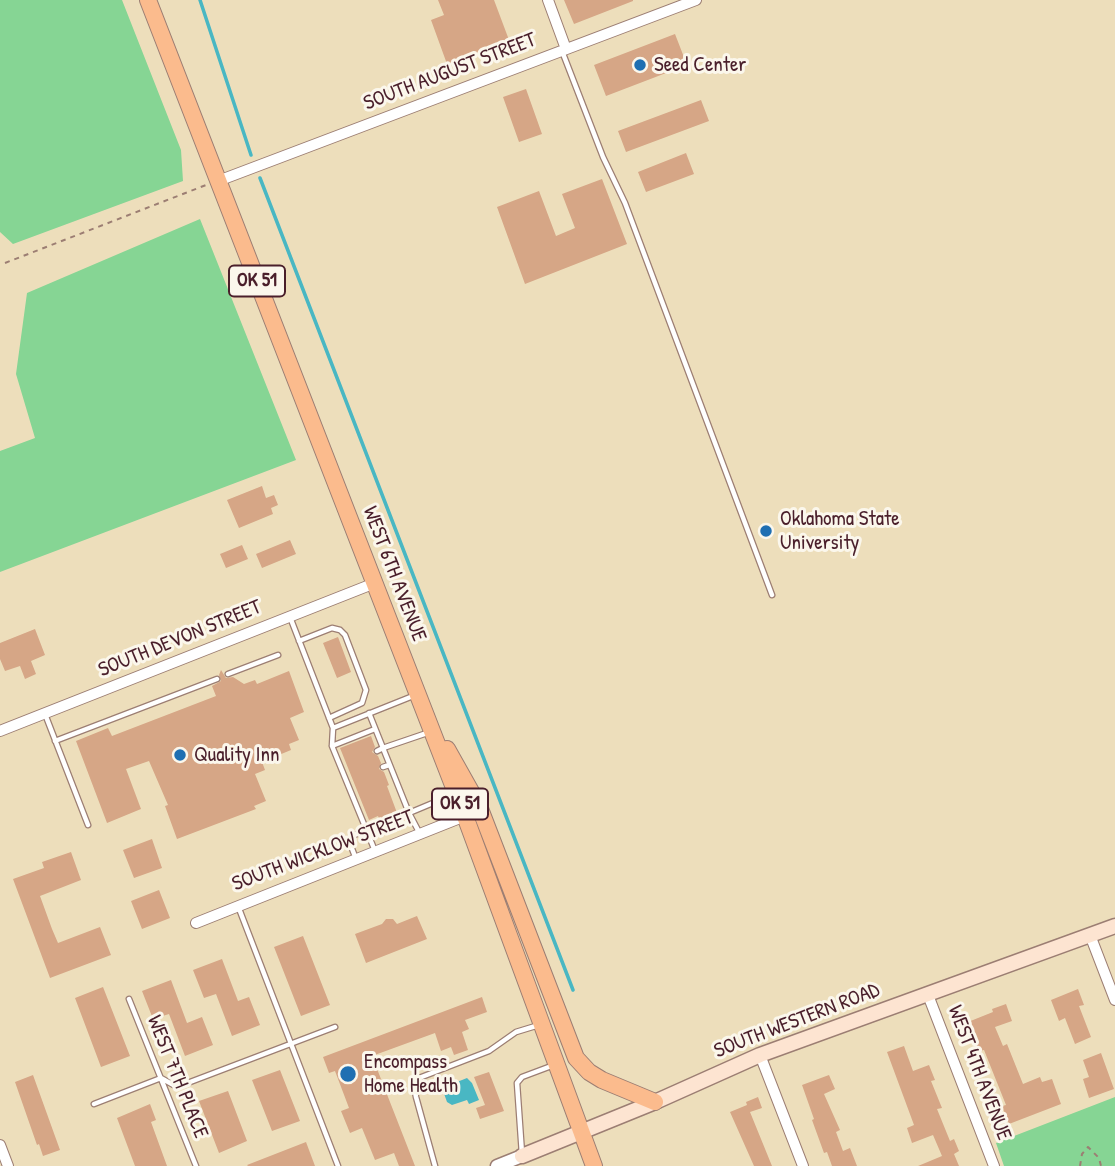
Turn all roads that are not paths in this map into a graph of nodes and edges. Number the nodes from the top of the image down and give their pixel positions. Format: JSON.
{"nodes":[{"id":1,"x":148,"y":0,"type":"edge"},
{"id":2,"x":548,"y":0,"type":"edge"},
{"id":3,"x":696,"y":0,"type":"edge"},
{"id":4,"x":564,"y":49,"type":"junction"},
{"id":5,"x":218,"y":181,"type":"junction"},
{"id":6,"x":375,"y":583,"type":"junction"},
{"id":7,"x":772,"y":595,"type":"dead end"},
{"id":8,"x":289,"y":617,"type":"junction"},
{"id":9,"x":299,"y":641,"type":"junction"},
{"id":10,"x":278,"y":655,"type":"dead end"},
{"id":11,"x":228,"y":674,"type":"dead end"},
{"id":12,"x":217,"y":679,"type":"dead end"},
{"id":13,"x":417,"y":694,"type":"junction"},
{"id":14,"x":44,"y":713,"type":"junction"},
{"id":15,"x":369,"y":713,"type":"junction"},
{"id":16,"x":329,"y":718,"type":"junction"},
{"id":17,"x":332,"y":728,"type":"junction"},
{"id":18,"x":375,"y":729,"type":"junction"},
{"id":19,"x":0,"y":731,"type":"edge"},
{"id":20,"x":431,"y":732,"type":"junction"},
{"id":21,"x":55,"y":741,"type":"junction"},
{"id":22,"x":332,"y":746,"type":"junction"},
{"id":23,"x":383,"y":748,"type":"junction"},
{"id":24,"x":377,"y":751,"type":"dead end"},
{"id":25,"x":346,"y":763,"type":"dead end"},
{"id":26,"x":340,"y":765,"type":"junction"},
{"id":27,"x":390,"y":765,"type":"junction"},
{"id":28,"x":383,"y":767,"type":"dead end"},
{"id":29,"x":352,"y":779,"type":"dead end"},
{"id":30,"x":346,"y":781,"type":"junction"},
{"id":31,"x":456,"y":794,"type":"junction"},
{"id":32,"x":409,"y":813,"type":"junction"},
{"id":33,"x":465,"y":816,"type":"junction"},
{"id":34,"x":88,"y":825,"type":"dead end"},
{"id":35,"x":366,"y":830,"type":"junction"},
{"id":36,"x":420,"y":834,"type":"junction"},
{"id":37,"x":375,"y":852,"type":"junction"},
{"id":38,"x":356,"y":859,"type":"junction"},
{"id":39,"x":238,"y":906,"type":"junction"},
{"id":40,"x":196,"y":923,"type":"dead end"},
{"id":41,"x":1115,"y":926,"type":"edge"},
{"id":42,"x":1090,"y":935,"type":"junction"},
{"id":43,"x":928,"y":995,"type":"junction"},
{"id":44,"x":129,"y":999,"type":"dead end"},
{"id":45,"x":1115,"y":1000,"type":"edge"},
{"id":46,"x":540,"y":1024,"type":"junction"},
{"id":47,"x":335,"y":1027,"type":"dead end"},
{"id":48,"x":291,"y":1044,"type":"junction"},
{"id":49,"x":760,"y":1055,"type":"junction"},
{"id":50,"x":555,"y":1065,"type":"junction"},
{"id":51,"x":161,"y":1078,"type":"junction"},
{"id":52,"x":655,"y":1102,"type":"junction"},
{"id":53,"x":94,"y":1104,"type":"dead end"},
{"id":54,"x":580,"y":1133,"type":"junction"},
{"id":55,"x":0,"y":1145,"type":"edge"},
{"id":56,"x":522,"y":1156,"type":"junction"},
{"id":57,"x":8,"y":1166,"type":"edge"},
{"id":58,"x":196,"y":1166,"type":"edge"},
{"id":59,"x":338,"y":1166,"type":"edge"},
{"id":60,"x":435,"y":1166,"type":"edge"},
{"id":61,"x":497,"y":1166,"type":"edge"},
{"id":62,"x":594,"y":1166,"type":"edge"},
{"id":63,"x":803,"y":1166,"type":"edge"},
{"id":64,"x":994,"y":1166,"type":"edge"}],
"edges":[{"from":1,"to":5,"type":"highway","name":"WEST 6TH AVENUE","number":"OK 51"},
{"from":2,"to":4,"type":"street"},
{"from":3,"to":4,"type":"street","name":"SOUTH AUGUST STREET"},
{"from":4,"to":5,"type":"street","name":"SOUTH AUGUST STREET"},
{"from":4,"to":7,"type":"lane"},
{"from":5,"to":6,"type":"highway","name":"WEST 6TH AVENUE","number":"OK 51"},
{"from":6,"to":8,"type":"street","name":"SOUTH DEVON STREET"},
{"from":6,"to":13,"type":"highway","name":"WEST 6TH AVENUE","number":"OK 51"},
{"from":8,"to":9,"type":"lane"},
{"from":8,"to":14,"type":"street","name":"SOUTH DEVON STREET"},
{"from":9,"to":16,"type":"lane"},
{"from":9,"to":16,"type":"lane"},
{"from":10,"to":11,"type":"lane"},
{"from":12,"to":21,"type":"lane"},
{"from":13,"to":15,"type":"lane"},
{"from":13,"to":20,"type":"highway","name":"WEST 6TH AVENUE","number":"OK 51"},
{"from":13,"to":52,"type":"highway"},
{"from":14,"to":19,"type":"street","name":"SOUTH DEVON STREET"},
{"from":14,"to":21,"type":"lane"},
{"from":15,"to":17,"type":"lane"},
{"from":15,"to":18,"type":"lane"},
{"from":16,"to":17,"type":"lane"},
{"from":17,"to":22,"type":"lane"},
{"from":18,"to":22,"type":"lane"},
{"from":18,"to":23,"type":"lane"},
{"from":20,"to":23,"type":"lane"},
{"from":20,"to":31,"type":"highway","name":"WEST 6TH AVENUE","number":"OK 51"},
{"from":21,"to":34,"type":"lane"},
{"from":22,"to":26,"type":"lane"},
{"from":23,"to":24,"type":"lane"},
{"from":23,"to":27,"type":"lane"},
{"from":25,"to":26,"type":"lane"},
{"from":26,"to":30,"type":"lane"},
{"from":27,"to":28,"type":"lane"},
{"from":27,"to":32,"type":"lane"},
{"from":29,"to":30,"type":"lane"},
{"from":30,"to":35,"type":"lane"},
{"from":31,"to":32,"type":"lane"},
{"from":31,"to":33,"type":"highway","name":"WEST 6TH AVENUE","number":"OK 51"},
{"from":32,"to":36,"type":"lane"},
{"from":33,"to":36,"type":"street","name":"SOUTH WICKLOW STREET"},
{"from":33,"to":46,"type":"highway","name":"WEST 6TH AVENUE","number":"OK 51"},
{"from":35,"to":37,"type":"lane"},
{"from":35,"to":38,"type":"lane"},
{"from":36,"to":37,"type":"street","name":"SOUTH WICKLOW STREET"},
{"from":37,"to":38,"type":"street","name":"SOUTH WICKLOW STREET"},
{"from":38,"to":39,"type":"street","name":"SOUTH WICKLOW STREET"},
{"from":39,"to":40,"type":"street","name":"SOUTH WICKLOW STREET"},
{"from":39,"to":48,"type":"lane"},
{"from":41,"to":42,"type":"main road","name":"SOUTH WESTERN ROAD"},
{"from":42,"to":43,"type":"main road","name":"SOUTH WESTERN ROAD"},
{"from":42,"to":45,"type":"street"},
{"from":43,"to":49,"type":"main road","name":"SOUTH WESTERN ROAD"},
{"from":43,"to":64,"type":"street","name":"WEST 4TH AVENUE"},
{"from":44,"to":51,"type":"lane","name":"WEST 7TH PLACE"},
{"from":46,"to":50,"type":"highway","name":"WEST 6TH AVENUE","number":"OK 51"},
{"from":46,"to":60,"type":"lane"},
{"from":47,"to":48,"type":"lane"},
{"from":48,"to":51,"type":"lane"},
{"from":48,"to":59,"type":"lane"},
{"from":49,"to":52,"type":"main road","name":"SOUTH WESTERN ROAD"},
{"from":49,"to":63,"type":"street"},
{"from":50,"to":54,"type":"highway","name":"WEST 6TH AVENUE","number":"OK 51"},
{"from":50,"to":56,"type":"lane"},
{"from":51,"to":53,"type":"lane"},
{"from":51,"to":58,"type":"lane","name":"WEST 7TH PLACE"},
{"from":52,"to":54,"type":"main road","name":"SOUTH WESTERN ROAD"},
{"from":54,"to":56,"type":"main road","name":"SOUTH WESTERN ROAD"},
{"from":54,"to":62,"type":"highway","name":"WEST 6TH AVENUE","number":"OK 51"},
{"from":55,"to":57,"type":"street"},
{"from":56,"to":61,"type":"street","name":"SOUTH WESTERN ROAD"}]}
